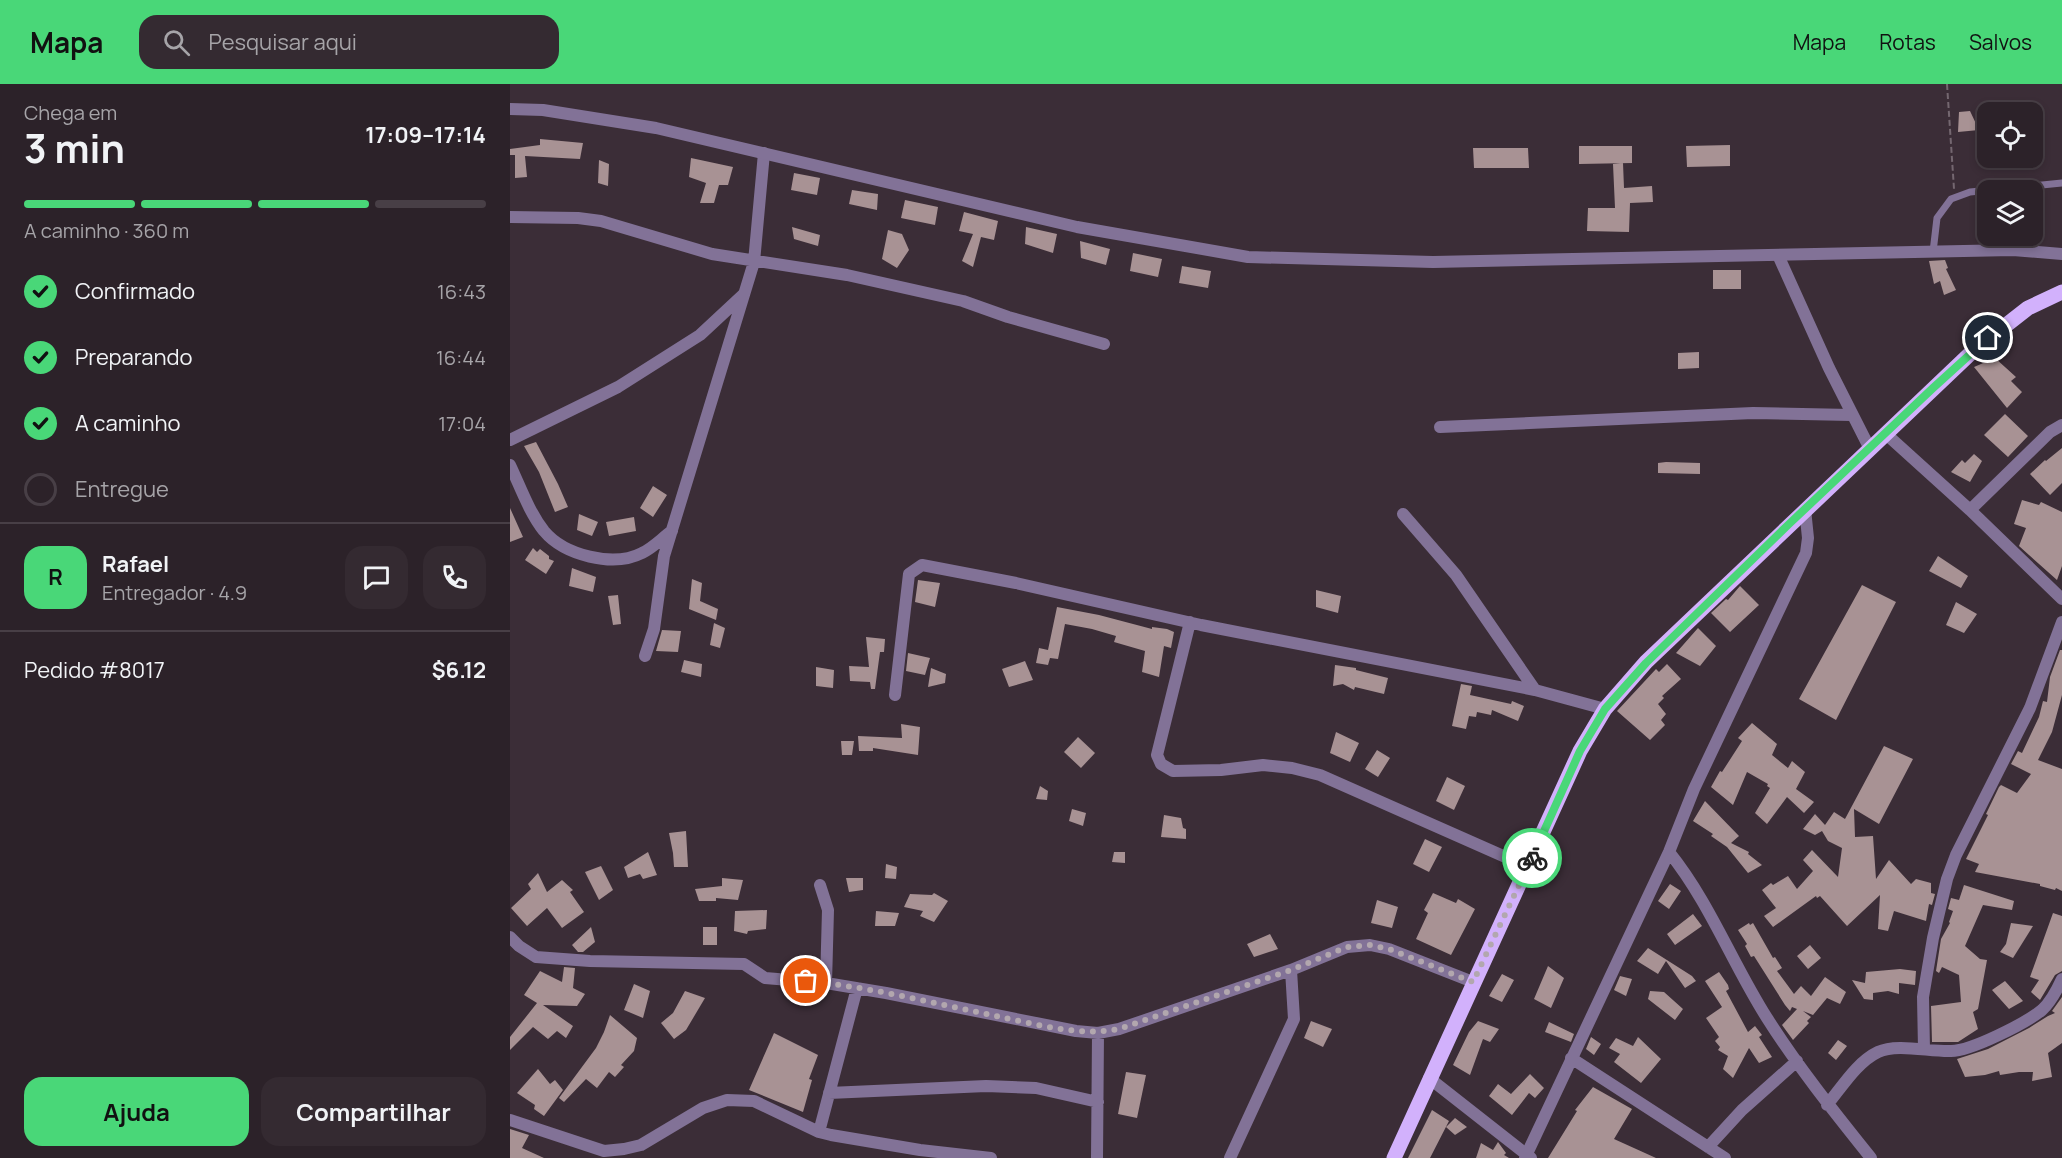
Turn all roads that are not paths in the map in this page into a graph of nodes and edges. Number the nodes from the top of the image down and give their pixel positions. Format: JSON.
{"nodes":[{"id":1,"x":510,"y":109,"type":"edge"},
{"id":2,"x":764,"y":153,"type":"junction"},
{"id":3,"x":2062,"y":183,"type":"edge"},
{"id":4,"x":510,"y":217,"type":"edge"},
{"id":5,"x":1933,"y":252,"type":"junction"},
{"id":6,"x":2062,"y":254,"type":"edge"},
{"id":7,"x":1778,"y":255,"type":"junction"},
{"id":8,"x":754,"y":262,"type":"junction"},
{"id":9,"x":2062,"y":292,"type":"edge"},
{"id":10,"x":744,"y":294,"type":"junction"},
{"id":11,"x":1104,"y":344,"type":"dead end"},
{"id":12,"x":1851,"y":415,"type":"junction"},
{"id":13,"x":2062,"y":424,"type":"edge"},
{"id":14,"x":1440,"y":427,"type":"dead end"},
{"id":15,"x":1886,"y":434,"type":"junction"},
{"id":16,"x":510,"y":440,"type":"edge"},
{"id":17,"x":1870,"y":449,"type":"junction"},
{"id":18,"x":510,"y":465,"type":"edge"},
{"id":19,"x":1805,"y":509,"type":"junction"},
{"id":20,"x":1970,"y":510,"type":"junction"},
{"id":21,"x":1403,"y":514,"type":"dead end"},
{"id":22,"x":672,"y":531,"type":"junction"},
{"id":23,"x":2062,"y":599,"type":"edge"},
{"id":24,"x":1190,"y":622,"type":"junction"},
{"id":25,"x":2062,"y":622,"type":"edge"},
{"id":26,"x":645,"y":656,"type":"dead end"},
{"id":27,"x":1535,"y":690,"type":"junction"},
{"id":28,"x":895,"y":695,"type":"dead end"},
{"id":29,"x":1605,"y":709,"type":"junction"},
{"id":30,"x":1669,"y":852,"type":"junction"},
{"id":31,"x":1528,"y":867,"type":"junction"},
{"id":32,"x":820,"y":885,"type":"dead end"},
{"id":33,"x":510,"y":937,"type":"edge"},
{"id":34,"x":1291,"y":970,"type":"junction"},
{"id":35,"x":2062,"y":979,"type":"edge"},
{"id":36,"x":1473,"y":982,"type":"junction"},
{"id":37,"x":826,"y":983,"type":"junction"},
{"id":38,"x":857,"y":988,"type":"junction"},
{"id":39,"x":1098,"y":1033,"type":"junction"},
{"id":40,"x":1924,"y":1049,"type":"junction"},
{"id":41,"x":1571,"y":1058,"type":"junction"},
{"id":42,"x":1797,"y":1061,"type":"junction"},
{"id":43,"x":1429,"y":1078,"type":"junction"},
{"id":44,"x":829,"y":1093,"type":"junction"},
{"id":45,"x":1098,"y":1102,"type":"junction"},
{"id":46,"x":1827,"y":1105,"type":"junction"},
{"id":47,"x":510,"y":1120,"type":"edge"},
{"id":48,"x":819,"y":1132,"type":"junction"},
{"id":49,"x":1707,"y":1147,"type":"junction"},
{"id":50,"x":1528,"y":1157,"type":"edge"},
{"id":51,"x":990,"y":1158,"type":"edge"},
{"id":52,"x":1097,"y":1158,"type":"edge"},
{"id":53,"x":1230,"y":1158,"type":"edge"},
{"id":54,"x":1394,"y":1158,"type":"edge"},
{"id":55,"x":1725,"y":1158,"type":"edge"},
{"id":56,"x":1871,"y":1158,"type":"edge"}],
"edges":[{"from":1,"to":2,"type":"street"},
{"from":2,"to":7,"type":"street"},
{"from":2,"to":8,"type":"street"},
{"from":3,"to":5,"type":"lane"},
{"from":4,"to":8,"type":"street"},
{"from":5,"to":6,"type":"street"},
{"from":5,"to":7,"type":"street"},
{"from":7,"to":12,"type":"street"},
{"from":8,"to":10,"type":"street"},
{"from":8,"to":11,"type":"street"},
{"from":9,"to":15,"type":"main road"},
{"from":10,"to":16,"type":"street"},
{"from":10,"to":22,"type":"street"},
{"from":12,"to":14,"type":"street"},
{"from":12,"to":17,"type":"street"},
{"from":13,"to":20,"type":"street"},
{"from":15,"to":17,"type":"main road"},
{"from":15,"to":20,"type":"street"},
{"from":17,"to":19,"type":"main road"},
{"from":18,"to":22,"type":"street"},
{"from":19,"to":29,"type":"main road"},
{"from":19,"to":30,"type":"street"},
{"from":20,"to":23,"type":"street"},
{"from":21,"to":27,"type":"street"},
{"from":22,"to":26,"type":"street"},
{"from":24,"to":27,"type":"street"},
{"from":24,"to":28,"type":"street"},
{"from":24,"to":31,"type":"street"},
{"from":25,"to":40,"type":"street"},
{"from":27,"to":29,"type":"street"},
{"from":29,"to":31,"type":"main road"},
{"from":30,"to":41,"type":"street"},
{"from":30,"to":42,"type":"street"},
{"from":31,"to":36,"type":"main road"},
{"from":32,"to":37,"type":"street"},
{"from":33,"to":37,"type":"street"},
{"from":34,"to":36,"type":"street"},
{"from":34,"to":39,"type":"street"},
{"from":34,"to":53,"type":"street"},
{"from":35,"to":40,"type":"street"},
{"from":36,"to":43,"type":"main road"},
{"from":37,"to":38,"type":"street"},
{"from":38,"to":39,"type":"street"},
{"from":38,"to":44,"type":"street"},
{"from":39,"to":45,"type":"street"},
{"from":40,"to":46,"type":"street"},
{"from":41,"to":49,"type":"street"},
{"from":41,"to":50,"type":"street"},
{"from":42,"to":46,"type":"street"},
{"from":42,"to":49,"type":"street"},
{"from":43,"to":50,"type":"street"},
{"from":43,"to":54,"type":"main road"},
{"from":44,"to":45,"type":"street"},
{"from":44,"to":48,"type":"street"},
{"from":45,"to":52,"type":"street"},
{"from":46,"to":56,"type":"street"},
{"from":47,"to":48,"type":"street"},
{"from":48,"to":51,"type":"street"},
{"from":49,"to":55,"type":"street"}]}
